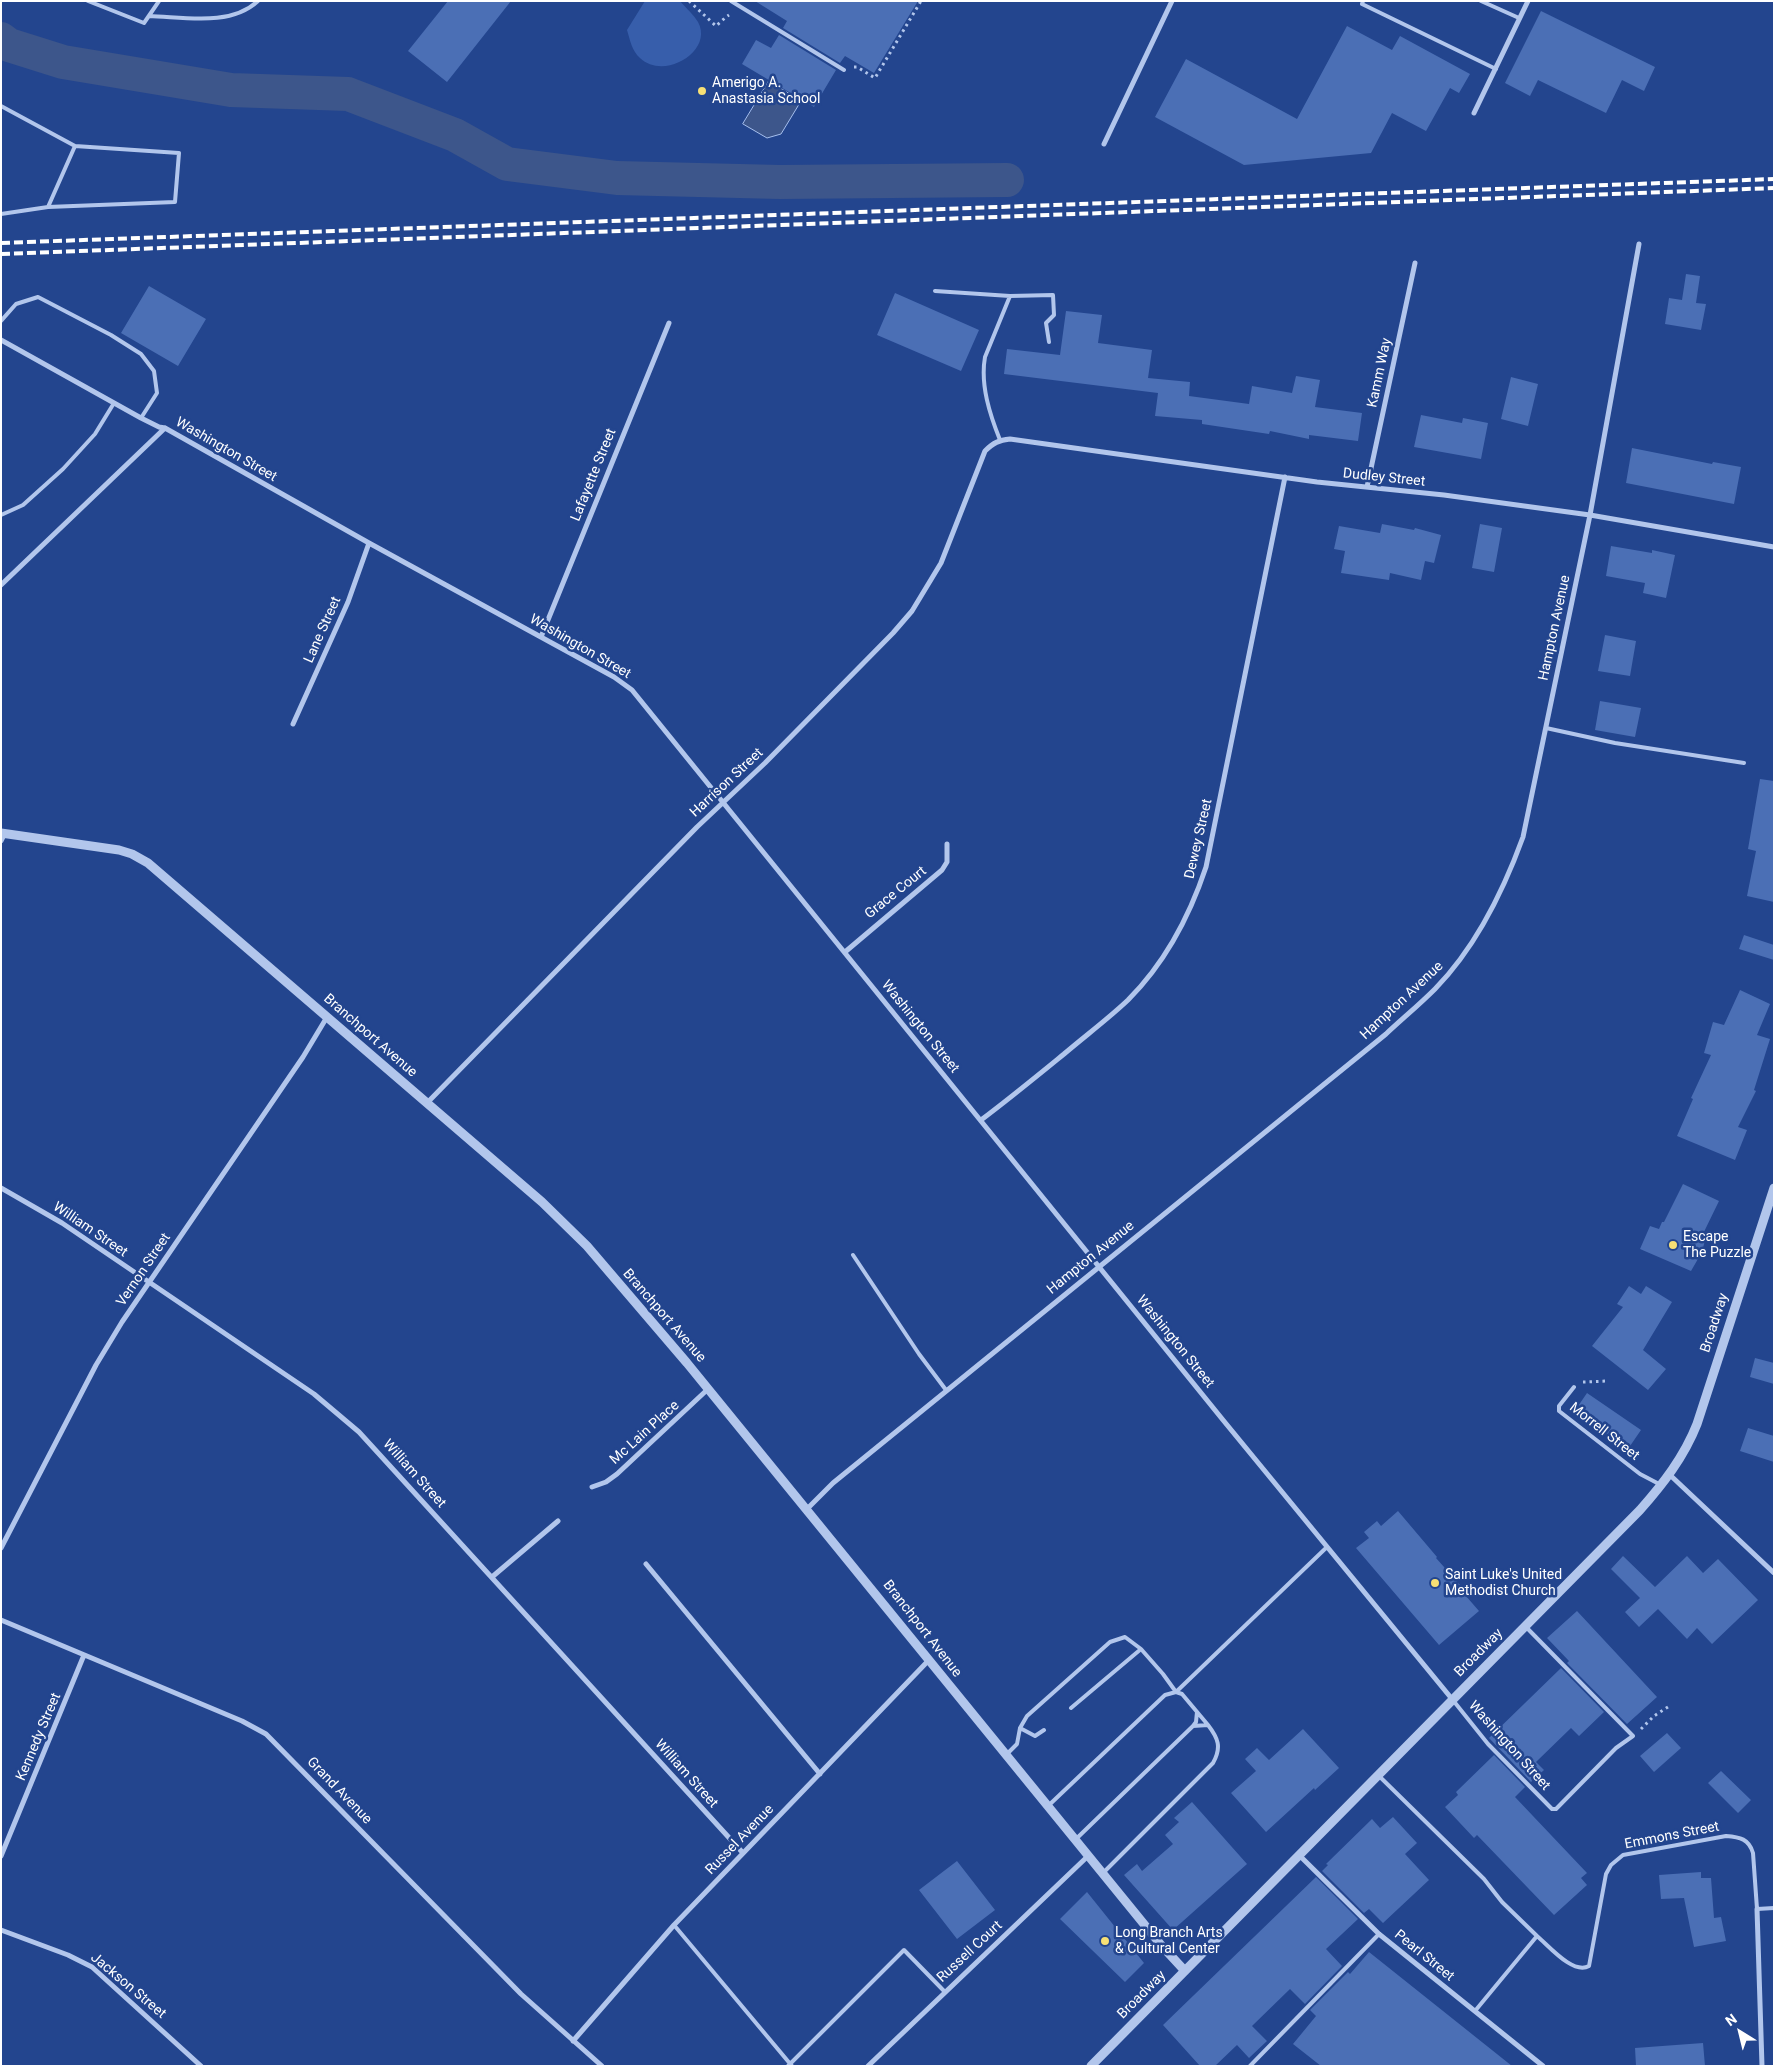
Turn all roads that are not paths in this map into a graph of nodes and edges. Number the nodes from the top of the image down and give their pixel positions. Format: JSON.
{"nodes":[{"id":1,"x":88,"y":1,"type":"edge"},
{"id":2,"x":158,"y":1,"type":"edge"},
{"id":3,"x":258,"y":1,"type":"edge"},
{"id":4,"x":731,"y":1,"type":"edge"},
{"id":5,"x":1172,"y":1,"type":"edge"},
{"id":6,"x":1363,"y":1,"type":"edge"},
{"id":7,"x":1481,"y":1,"type":"edge"},
{"id":8,"x":1528,"y":1,"type":"edge"},
{"id":9,"x":149,"y":16,"type":"junction"},
{"id":10,"x":1520,"y":18,"type":"junction"},
{"id":11,"x":1496,"y":69,"type":"junction"},
{"id":12,"x":844,"y":70,"type":"road end"},
{"id":13,"x":1,"y":106,"type":"edge"},
{"id":14,"x":1474,"y":113,"type":"dead end"},
{"id":15,"x":1104,"y":144,"type":"dead end"},
{"id":16,"x":75,"y":146,"type":"junction"},
{"id":17,"x":48,"y":207,"type":"junction"},
{"id":18,"x":1,"y":214,"type":"edge"},
{"id":19,"x":1638,"y":244,"type":"dead end"},
{"id":20,"x":1415,"y":263,"type":"dead end"},
{"id":21,"x":935,"y":291,"type":"dead end"},
{"id":22,"x":1010,"y":296,"type":"junction"},
{"id":23,"x":1,"y":320,"type":"edge"},
{"id":24,"x":669,"y":323,"type":"dead end"},
{"id":25,"x":1,"y":340,"type":"edge"},
{"id":26,"x":1050,"y":342,"type":"dead end"},
{"id":27,"x":114,"y":403,"type":"junction"},
{"id":28,"x":142,"y":418,"type":"junction"},
{"id":29,"x":165,"y":428,"type":"junction"},
{"id":30,"x":1000,"y":440,"type":"junction"},
{"id":31,"x":992,"y":444,"type":"joint"},
{"id":32,"x":1285,"y":477,"type":"junction"},
{"id":33,"x":1367,"y":487,"type":"junction"},
{"id":34,"x":1,"y":515,"type":"edge"},
{"id":35,"x":1590,"y":515,"type":"junction"},
{"id":36,"x":369,"y":544,"type":"junction"},
{"id":37,"x":1774,"y":546,"type":"edge"},
{"id":38,"x":1,"y":585,"type":"edge"},
{"id":39,"x":541,"y":637,"type":"junction"},
{"id":40,"x":293,"y":724,"type":"dead end"},
{"id":41,"x":1546,"y":728,"type":"junction"},
{"id":42,"x":1744,"y":763,"type":"dead end"},
{"id":43,"x":723,"y":803,"type":"junction"},
{"id":44,"x":2,"y":836,"type":"edge"},
{"id":45,"x":946,"y":844,"type":"dead end"},
{"id":46,"x":845,"y":952,"type":"junction"},
{"id":47,"x":327,"y":1017,"type":"junction"},
{"id":48,"x":427,"y":1103,"type":"junction"},
{"id":49,"x":981,"y":1120,"type":"junction"},
{"id":50,"x":1,"y":1188,"type":"edge"},
{"id":51,"x":1774,"y":1188,"type":"edge"},
{"id":52,"x":852,"y":1256,"type":"dead end"},
{"id":53,"x":1099,"y":1266,"type":"junction"},
{"id":54,"x":148,"y":1283,"type":"junction"},
{"id":55,"x":1574,"y":1387,"type":"road end"},
{"id":56,"x":708,"y":1390,"type":"junction"},
{"id":57,"x":946,"y":1390,"type":"junction"},
{"id":58,"x":1670,"y":1475,"type":"junction"},
{"id":59,"x":1661,"y":1485,"type":"junction"},
{"id":60,"x":592,"y":1487,"type":"dead end"},
{"id":61,"x":807,"y":1508,"type":"junction"},
{"id":62,"x":558,"y":1521,"type":"dead end"},
{"id":63,"x":1327,"y":1547,"type":"junction"},
{"id":64,"x":1,"y":1548,"type":"edge"},
{"id":65,"x":646,"y":1564,"type":"dead end"},
{"id":66,"x":1774,"y":1572,"type":"edge"},
{"id":67,"x":492,"y":1577,"type":"junction"},
{"id":68,"x":1,"y":1620,"type":"edge"},
{"id":69,"x":1525,"y":1626,"type":"junction"},
{"id":70,"x":1141,"y":1649,"type":"junction"},
{"id":71,"x":84,"y":1655,"type":"junction"},
{"id":72,"x":928,"y":1661,"type":"junction"},
{"id":73,"x":1176,"y":1692,"type":"junction"},
{"id":74,"x":1452,"y":1700,"type":"junction"},
{"id":75,"x":1071,"y":1708,"type":"dead end"},
{"id":76,"x":1197,"y":1712,"type":"junction"},
{"id":77,"x":1208,"y":1725,"type":"junction"},
{"id":78,"x":1193,"y":1726,"type":"junction"},
{"id":79,"x":1020,"y":1728,"type":"junction"},
{"id":80,"x":1044,"y":1730,"type":"dead end"},
{"id":81,"x":1006,"y":1755,"type":"junction"},
{"id":82,"x":820,"y":1774,"type":"junction"},
{"id":83,"x":1378,"y":1775,"type":"junction"},
{"id":84,"x":1048,"y":1806,"type":"junction"},
{"id":85,"x":1076,"y":1839,"type":"junction"},
{"id":86,"x":743,"y":1853,"type":"junction"},
{"id":87,"x":1299,"y":1854,"type":"junction"},
{"id":88,"x":1,"y":1856,"type":"edge"},
{"id":89,"x":1088,"y":1856,"type":"junction"},
{"id":90,"x":1103,"y":1873,"type":"junction"},
{"id":91,"x":1757,"y":1908,"type":"junction"},
{"id":92,"x":1774,"y":1908,"type":"edge"},
{"id":93,"x":674,"y":1925,"type":"junction"},
{"id":94,"x":1,"y":1930,"type":"edge"},
{"id":95,"x":1379,"y":1934,"type":"junction"},
{"id":96,"x":1537,"y":1936,"type":"junction"},
{"id":97,"x":1185,"y":1971,"type":"junction"},
{"id":98,"x":944,"y":1991,"type":"junction"},
{"id":99,"x":1476,"y":2011,"type":"junction"},
{"id":100,"x":573,"y":2041,"type":"junction"},
{"id":101,"x":790,"y":2065,"type":"edge"},
{"id":102,"x":201,"y":2066,"type":"edge"},
{"id":103,"x":602,"y":2066,"type":"edge"},
{"id":104,"x":868,"y":2066,"type":"edge"},
{"id":105,"x":1091,"y":2066,"type":"edge"},
{"id":106,"x":1250,"y":2066,"type":"edge"},
{"id":107,"x":1543,"y":2066,"type":"edge"},
{"id":108,"x":1762,"y":2066,"type":"edge"}],
"edges":[{"from":1,"to":9,"type":"lane"},
{"from":2,"to":9,"type":"lane"},
{"from":3,"to":9,"type":"lane"},
{"from":4,"to":12,"type":"lane"},
{"from":5,"to":15,"type":"street"},
{"from":6,"to":11,"type":"lane"},
{"from":7,"to":10,"type":"lane"},
{"from":8,"to":10,"type":"street"},
{"from":10,"to":11,"type":"street"},
{"from":11,"to":14,"type":"street"},
{"from":13,"to":16,"type":"lane"},
{"from":16,"to":17,"type":"lane"},
{"from":16,"to":17,"type":"lane"},
{"from":17,"to":18,"type":"lane"},
{"from":19,"to":35,"type":"street","name":"Hampton Avenue"},
{"from":20,"to":33,"type":"street","name":"Kamm Way"},
{"from":21,"to":22,"type":"lane"},
{"from":22,"to":26,"type":"lane"},
{"from":22,"to":30,"type":"lane"},
{"from":23,"to":28,"type":"lane"},
{"from":24,"to":39,"type":"street","name":"Lafayette Street"},
{"from":25,"to":27,"type":"street","name":"Washington Street"},
{"from":27,"to":28,"type":"street","name":"Washington Street"},
{"from":27,"to":34,"type":"lane"},
{"from":28,"to":29,"type":"street","name":"Washington Street"},
{"from":29,"to":36,"type":"street","name":"Washington Street"},
{"from":29,"to":38,"type":"street"},
{"from":30,"to":31,"type":"street","name":"Dudley Street"},
{"from":30,"to":32,"type":"street","name":"Dudley Street"},
{"from":31,"to":43,"type":"street","name":"Harrison Street"},
{"from":32,"to":33,"type":"street","name":"Dudley Street"},
{"from":32,"to":49,"type":"street","name":"Dewey Street"},
{"from":33,"to":35,"type":"street","name":"Dudley Street"},
{"from":35,"to":37,"type":"street","name":"Dudley Street"},
{"from":35,"to":41,"type":"street","name":"Hampton Avenue"},
{"from":36,"to":39,"type":"street","name":"Washington Street"},
{"from":36,"to":40,"type":"street","name":"Lane Street"},
{"from":39,"to":43,"type":"street","name":"Washington Street"},
{"from":41,"to":42,"type":"lane"},
{"from":41,"to":53,"type":"street","name":"Hampton Avenue"},
{"from":43,"to":46,"type":"street","name":"Washington Street"},
{"from":43,"to":48,"type":"street","name":"Harrison Street"},
{"from":44,"to":47,"type":"street","name":"Branchport Avenue"},
{"from":45,"to":46,"type":"street","name":"Grace Court"},
{"from":46,"to":49,"type":"street","name":"Washington Street"},
{"from":47,"to":48,"type":"street","name":"Branchport Avenue"},
{"from":47,"to":54,"type":"street","name":"Vernon Street"},
{"from":48,"to":56,"type":"street","name":"Branchport Avenue"},
{"from":49,"to":53,"type":"street","name":"Washington Street"},
{"from":50,"to":54,"type":"street","name":"William Street"},
{"from":51,"to":58,"type":"street","name":"Broadway"},
{"from":52,"to":57,"type":"lane"},
{"from":53,"to":57,"type":"street","name":"Hampton Avenue"},
{"from":53,"to":63,"type":"street","name":"Washington Street"},
{"from":54,"to":64,"type":"street","name":"Vernon Street"},
{"from":54,"to":67,"type":"street","name":"William Street"},
{"from":55,"to":59,"type":"lane","name":"Morrell Street"},
{"from":56,"to":60,"type":"street","name":"Mc Lain Place"},
{"from":56,"to":61,"type":"street","name":"Branchport Avenue"},
{"from":57,"to":61,"type":"street","name":"Hampton Avenue"},
{"from":58,"to":59,"type":"street","name":"Broadway"},
{"from":58,"to":66,"type":"street"},
{"from":59,"to":69,"type":"street","name":"Broadway"},
{"from":61,"to":72,"type":"street","name":"Branchport Avenue"},
{"from":62,"to":67,"type":"street"},
{"from":63,"to":73,"type":"lane"},
{"from":63,"to":74,"type":"street","name":"Washington Street"},
{"from":65,"to":82,"type":"street"},
{"from":67,"to":86,"type":"street","name":"William Street"},
{"from":68,"to":71,"type":"street","name":"Grand Avenue"},
{"from":69,"to":74,"type":"street","name":"Broadway"},
{"from":69,"to":74,"type":"lane","name":"Washington Street"},
{"from":70,"to":73,"type":"lane"},
{"from":70,"to":75,"type":"lane"},
{"from":70,"to":79,"type":"lane"},
{"from":71,"to":88,"type":"street","name":"Kennedy Street"},
{"from":71,"to":100,"type":"street","name":"Grand Avenue"},
{"from":72,"to":81,"type":"street","name":"Branchport Avenue"},
{"from":72,"to":82,"type":"street","name":"Russel Avenue"},
{"from":73,"to":76,"type":"lane"},
{"from":73,"to":84,"type":"lane"},
{"from":74,"to":83,"type":"street","name":"Broadway"},
{"from":76,"to":77,"type":"lane"},
{"from":76,"to":78,"type":"lane"},
{"from":77,"to":78,"type":"lane"},
{"from":77,"to":90,"type":"lane"},
{"from":78,"to":85,"type":"lane"},
{"from":79,"to":80,"type":"lane"},
{"from":79,"to":81,"type":"lane"},
{"from":81,"to":84,"type":"street","name":"Branchport Avenue"},
{"from":82,"to":86,"type":"street","name":"Russel Avenue"},
{"from":83,"to":87,"type":"street","name":"Broadway"},
{"from":83,"to":96,"type":"lane"},
{"from":84,"to":85,"type":"street","name":"Branchport Avenue"},
{"from":85,"to":89,"type":"street","name":"Branchport Avenue"},
{"from":86,"to":93,"type":"street","name":"Russel Avenue"},
{"from":87,"to":95,"type":"street","name":"Pearl Street"},
{"from":87,"to":97,"type":"street","name":"Broadway"},
{"from":89,"to":90,"type":"street","name":"Branchport Avenue"},
{"from":89,"to":98,"type":"street","name":"Russell Court"},
{"from":90,"to":97,"type":"street","name":"Branchport Avenue"},
{"from":91,"to":92,"type":"lane"},
{"from":91,"to":96,"type":"lane","name":"Emmons Street"},
{"from":91,"to":108,"type":"street","name":"Emmons Street"},
{"from":93,"to":100,"type":"street","name":"Russel Avenue"},
{"from":93,"to":101,"type":"lane"},
{"from":94,"to":102,"type":"street","name":"Jackson Street"},
{"from":95,"to":99,"type":"street","name":"Pearl Street"},
{"from":95,"to":106,"type":"lane"},
{"from":96,"to":99,"type":"lane"},
{"from":97,"to":105,"type":"street","name":"Broadway"},
{"from":98,"to":101,"type":"lane"},
{"from":98,"to":104,"type":"street","name":"Russell Court"},
{"from":99,"to":107,"type":"street","name":"Pearl Street"},
{"from":100,"to":103,"type":"street","name":"Grand Avenue"}]}
